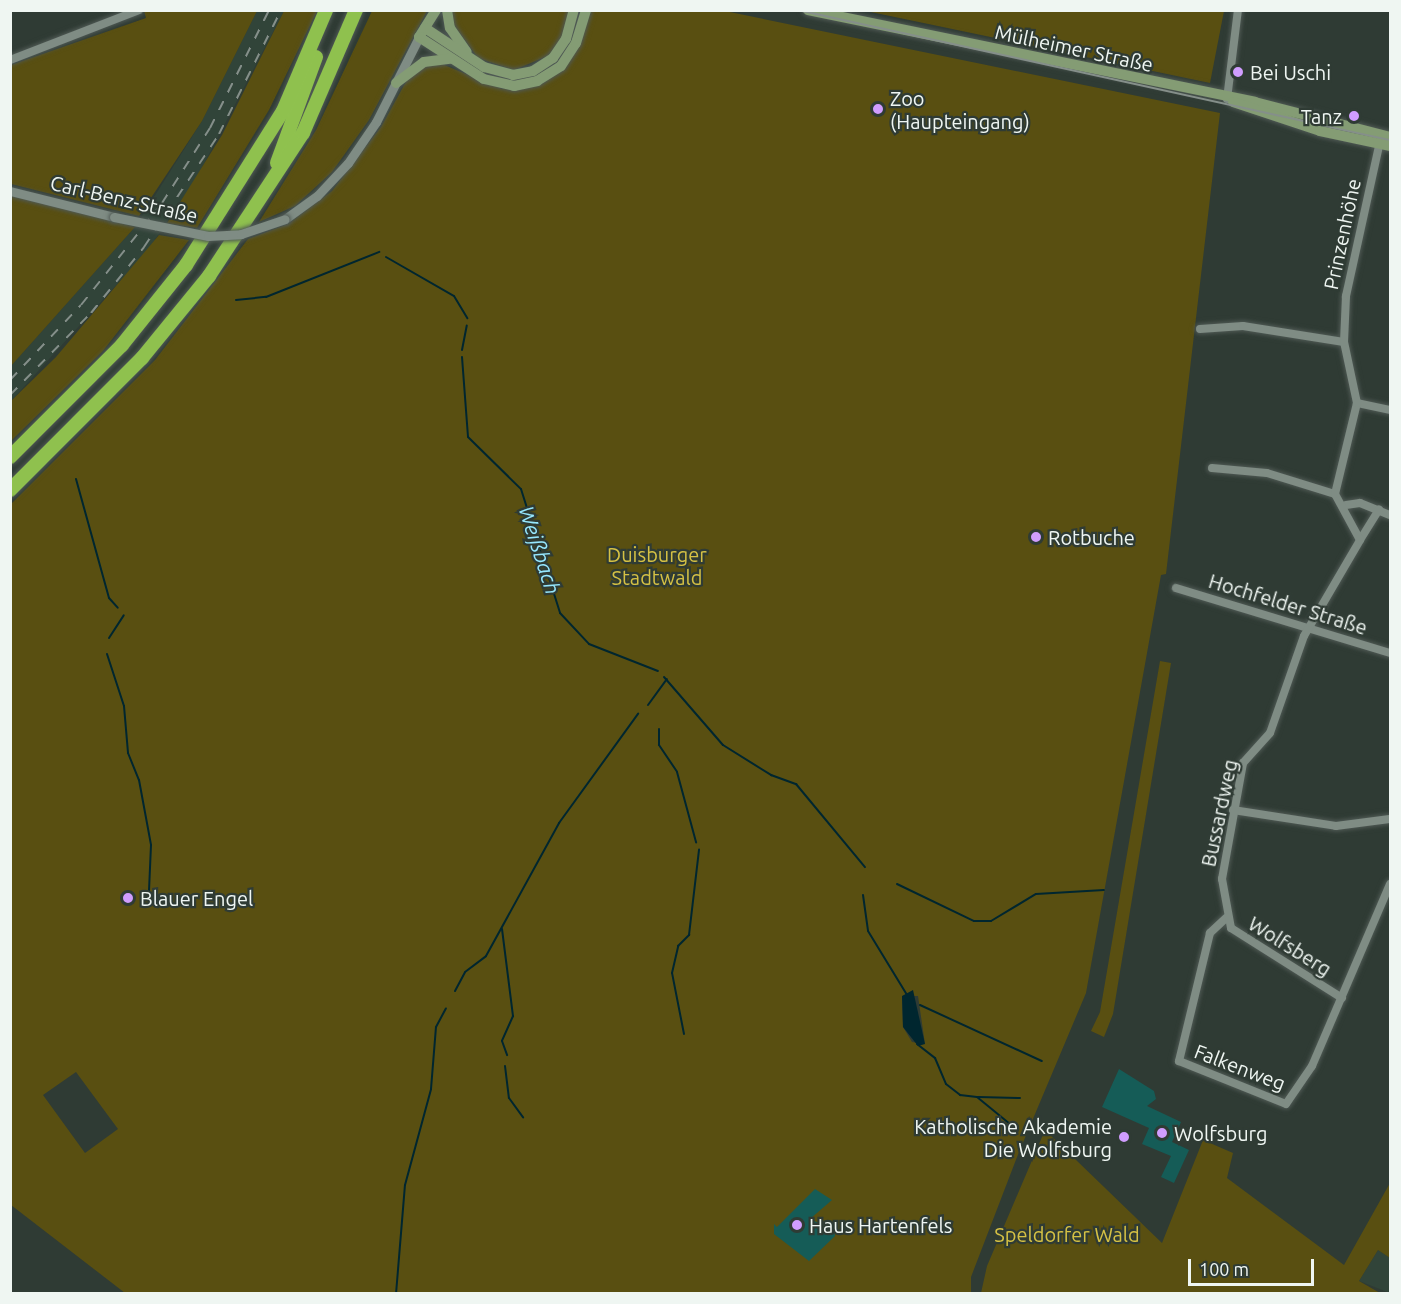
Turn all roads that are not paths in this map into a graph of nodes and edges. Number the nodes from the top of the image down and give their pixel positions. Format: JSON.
{"nodes":[{"id":1,"x":139,"y":10,"type":"edge"},
{"id":2,"x":326,"y":10,"type":"edge"},
{"id":3,"x":334,"y":10,"type":"edge"},
{"id":4,"x":356,"y":10,"type":"edge"},
{"id":5,"x":436,"y":10,"type":"edge"},
{"id":6,"x":447,"y":10,"type":"edge"},
{"id":7,"x":574,"y":10,"type":"edge"},
{"id":8,"x":585,"y":10,"type":"edge"},
{"id":9,"x":808,"y":10,"type":"edge"},
{"id":10,"x":1238,"y":10,"type":"edge"},
{"id":11,"x":422,"y":32,"type":"junction"},
{"id":12,"x":451,"y":59,"type":"junction"},
{"id":13,"x":10,"y":60,"type":"edge"},
{"id":14,"x":475,"y":61,"type":"junction"},
{"id":15,"x":396,"y":83,"type":"junction"},
{"id":16,"x":1227,"y":99,"type":"junction"},
{"id":17,"x":1385,"y":140,"type":"edge"},
{"id":18,"x":269,"y":185,"type":"junction"},
{"id":19,"x":10,"y":191,"type":"edge"},
{"id":20,"x":1200,"y":330,"type":"dead end"},
{"id":21,"x":1344,"y":342,"type":"junction"},
{"id":22,"x":1357,"y":403,"type":"junction"},
{"id":23,"x":1390,"y":410,"type":"edge"},
{"id":24,"x":10,"y":457,"type":"edge"},
{"id":25,"x":1212,"y":468,"type":"dead end"},
{"id":26,"x":10,"y":490,"type":"edge"},
{"id":27,"x":1335,"y":494,"type":"junction"},
{"id":28,"x":1346,"y":504,"type":"junction"},
{"id":29,"x":1379,"y":510,"type":"junction"},
{"id":30,"x":1390,"y":515,"type":"edge"},
{"id":31,"x":1360,"y":540,"type":"junction"},
{"id":32,"x":1176,"y":588,"type":"dead end"},
{"id":33,"x":1312,"y":625,"type":"junction"},
{"id":34,"x":1390,"y":653,"type":"edge"},
{"id":35,"x":1233,"y":810,"type":"junction"},
{"id":36,"x":1390,"y":819,"type":"edge"},
{"id":37,"x":1390,"y":884,"type":"edge"},
{"id":38,"x":1226,"y":918,"type":"junction"},
{"id":39,"x":1342,"y":998,"type":"junction"}],
"edges":[{"from":1,"to":13,"type":"street"},
{"from":2,"to":24,"type":"highway"},
{"from":3,"to":18,"type":"highway"},
{"from":4,"to":18,"type":"highway"},
{"from":5,"to":11,"type":"main road","name":"Carl-Benz-Straße"},
{"from":6,"to":14,"type":"main road"},
{"from":7,"to":14,"type":"main road"},
{"from":8,"to":12,"type":"main road"},
{"from":9,"to":16,"type":"main road","name":"Mülheimer Straße"},
{"from":10,"to":16,"type":"street"},
{"from":11,"to":12,"type":"main road"},
{"from":11,"to":14,"type":"main road"},
{"from":11,"to":15,"type":"street","name":"Carl-Benz-Straße"},
{"from":12,"to":15,"type":"main road"},
{"from":15,"to":19,"type":"street","name":"Carl-Benz-Straße","bridge":true},
{"from":16,"to":17,"type":"main road","name":"Mülheimer Straße"},
{"from":17,"to":21,"type":"street","name":"Prinzenhöhe"},
{"from":18,"to":26,"type":"highway"},
{"from":20,"to":21,"type":"street"},
{"from":21,"to":22,"type":"street","name":"Prinzenhöhe"},
{"from":22,"to":23,"type":"street"},
{"from":22,"to":27,"type":"street","name":"Prinzenhöhe"},
{"from":25,"to":27,"type":"street"},
{"from":27,"to":28,"type":"street"},
{"from":28,"to":29,"type":"street"},
{"from":28,"to":31,"type":"street"},
{"from":29,"to":30,"type":"street"},
{"from":29,"to":31,"type":"street"},
{"from":31,"to":33,"type":"street"},
{"from":32,"to":33,"type":"street","name":"Hochfelder Straße"},
{"from":33,"to":34,"type":"street","name":"Hochfelder Straße"},
{"from":33,"to":35,"type":"street","name":"Bussardweg"},
{"from":35,"to":36,"type":"street"},
{"from":35,"to":38,"type":"street","name":"Bussardweg"},
{"from":37,"to":39,"type":"street"},
{"from":38,"to":39,"type":"street","name":"Wolfsberg"},
{"from":38,"to":39,"type":"street","name":"Falkenweg"}]}
